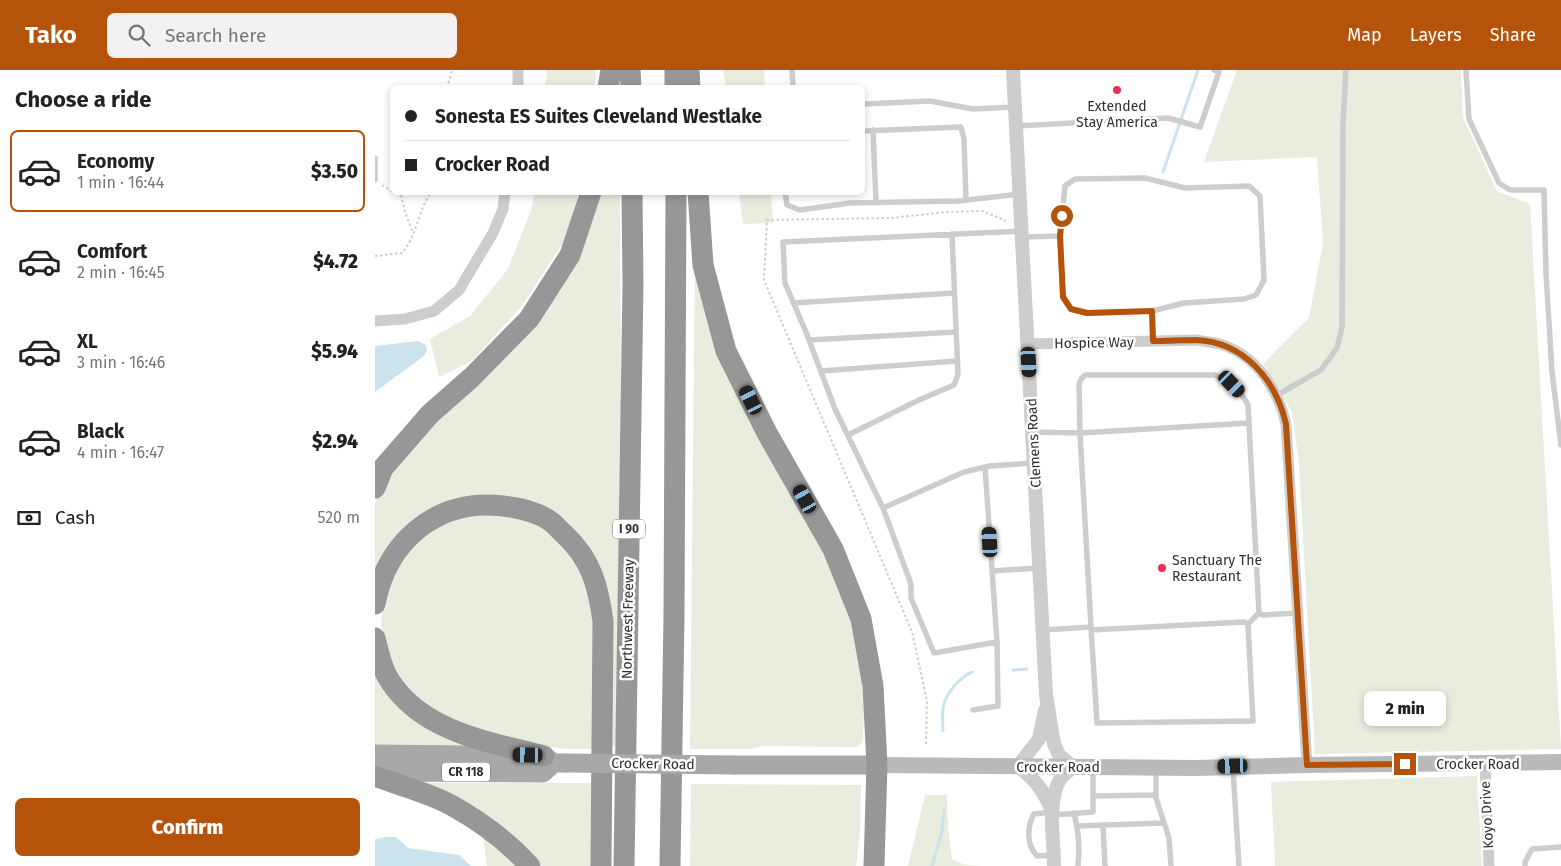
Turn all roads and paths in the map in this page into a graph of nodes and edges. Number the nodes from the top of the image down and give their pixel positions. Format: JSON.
{"nodes":[{"id":1,"x":451,"y":70,"type":"edge"},
{"id":2,"x":518,"y":70,"type":"edge"},
{"id":3,"x":611,"y":70,"type":"edge"},
{"id":4,"x":631,"y":70,"type":"edge"},
{"id":5,"x":675,"y":70,"type":"edge"},
{"id":6,"x":689,"y":70,"type":"edge"},
{"id":7,"x":792,"y":70,"type":"edge"},
{"id":8,"x":1013,"y":70,"type":"edge"},
{"id":9,"x":1214,"y":70,"type":"edge"},
{"id":10,"x":1346,"y":70,"type":"edge"},
{"id":11,"x":1466,"y":70,"type":"edge"},
{"id":12,"x":448,"y":85,"type":"edge"},
{"id":13,"x":518,"y":85,"type":"edge"},
{"id":14,"x":608,"y":85,"type":"edge"},
{"id":15,"x":631,"y":85,"type":"edge"},
{"id":16,"x":675,"y":85,"type":"edge"},
{"id":17,"x":690,"y":85,"type":"edge"},
{"id":18,"x":793,"y":85,"type":"edge"},
{"id":19,"x":865,"y":104,"type":"edge"},
{"id":20,"x":1015,"y":107,"type":"junction"},
{"id":21,"x":1016,"y":126,"type":"junction"},
{"id":22,"x":873,"y":130,"type":"junction"},
{"id":23,"x":865,"y":131,"type":"edge"},
{"id":24,"x":375,"y":158,"type":"edge"},
{"id":25,"x":376,"y":180,"type":"edge"},
{"id":26,"x":390,"y":189,"type":"edge"},
{"id":27,"x":1020,"y":194,"type":"junction"},
{"id":28,"x":402,"y":195,"type":"edge"},
{"id":29,"x":429,"y":195,"type":"edge"},
{"id":30,"x":505,"y":195,"type":"edge"},
{"id":31,"x":590,"y":195,"type":"edge"},
{"id":32,"x":632,"y":195,"type":"edge"},
{"id":33,"x":676,"y":195,"type":"edge"},
{"id":34,"x":698,"y":195,"type":"edge"},
{"id":35,"x":785,"y":195,"type":"edge"},
{"id":36,"x":965,"y":200,"type":"junction"},
{"id":37,"x":876,"y":202,"type":"junction"},
{"id":38,"x":1007,"y":221,"type":"dead end"},
{"id":39,"x":413,"y":232,"type":"junction"},
{"id":40,"x":952,"y":234,"type":"junction"},
{"id":41,"x":1022,"y":234,"type":"junction"},
{"id":42,"x":1060,"y":236,"type":"junction"},
{"id":43,"x":375,"y":256,"type":"edge"},
{"id":44,"x":954,"y":293,"type":"junction"},
{"id":45,"x":793,"y":302,"type":"junction"},
{"id":46,"x":1152,"y":311,"type":"junction"},
{"id":47,"x":375,"y":321,"type":"edge"},
{"id":48,"x":956,"y":332,"type":"junction"},
{"id":49,"x":809,"y":340,"type":"junction"},
{"id":50,"x":1153,"y":341,"type":"junction"},
{"id":51,"x":1028,"y":344,"type":"junction"},
{"id":52,"x":957,"y":361,"type":"junction"},
{"id":53,"x":821,"y":371,"type":"junction"},
{"id":54,"x":1277,"y":395,"type":"junction"},
{"id":55,"x":1249,"y":423,"type":"junction"},
{"id":56,"x":1033,"y":432,"type":"junction"},
{"id":57,"x":1080,"y":433,"type":"junction"},
{"id":58,"x":848,"y":435,"type":"junction"},
{"id":59,"x":1561,"y":445,"type":"edge"},
{"id":60,"x":1035,"y":462,"type":"junction"},
{"id":61,"x":985,"y":467,"type":"junction"},
{"id":62,"x":375,"y":488,"type":"edge"},
{"id":63,"x":883,"y":508,"type":"junction"},
{"id":64,"x":1040,"y":568,"type":"junction"},
{"id":65,"x":992,"y":572,"type":"junction"},
{"id":66,"x":375,"y":604,"type":"edge"},
{"id":67,"x":1259,"y":613,"type":"junction"},
{"id":68,"x":1298,"y":613,"type":"junction"},
{"id":69,"x":1248,"y":624,"type":"junction"},
{"id":70,"x":1091,"y":628,"type":"junction"},
{"id":71,"x":1043,"y":630,"type":"junction"},
{"id":72,"x":375,"y":638,"type":"edge"},
{"id":73,"x":997,"y":642,"type":"junction"},
{"id":74,"x":1046,"y":695,"type":"junction"},
{"id":75,"x":973,"y":710,"type":"dead end"},
{"id":76,"x":926,"y":744,"type":"dead end"},
{"id":77,"x":375,"y":754,"type":"edge"},
{"id":78,"x":554,"y":761,"type":"junction"},
{"id":79,"x":1561,"y":762,"type":"edge"},
{"id":80,"x":1485,"y":764,"type":"junction"},
{"id":81,"x":877,"y":765,"type":"junction"},
{"id":82,"x":1307,"y":765,"type":"junction"},
{"id":83,"x":1018,"y":766,"type":"junction"},
{"id":84,"x":1233,"y":766,"type":"junction"},
{"id":85,"x":1073,"y":767,"type":"junction"},
{"id":86,"x":1093,"y":767,"type":"junction"},
{"id":87,"x":1156,"y":767,"type":"junction"},
{"id":88,"x":375,"y":772,"type":"edge"},
{"id":89,"x":375,"y":776,"type":"edge"},
{"id":90,"x":1156,"y":795,"type":"junction"},
{"id":91,"x":1093,"y":796,"type":"junction"},
{"id":92,"x":1112,"y":796,"type":"junction"},
{"id":93,"x":1124,"y":796,"type":"junction"},
{"id":94,"x":1137,"y":796,"type":"junction"},
{"id":95,"x":1112,"y":803,"type":"dead end"},
{"id":96,"x":1137,"y":803,"type":"dead end"},
{"id":97,"x":1124,"y":804,"type":"dead end"},
{"id":98,"x":1093,"y":812,"type":"junction"},
{"id":99,"x":1052,"y":813,"type":"junction"},
{"id":100,"x":1074,"y":813,"type":"junction"},
{"id":101,"x":1164,"y":822,"type":"junction"},
{"id":102,"x":1094,"y":825,"type":"junction"},
{"id":103,"x":1103,"y":825,"type":"junction"},
{"id":104,"x":1077,"y":826,"type":"junction"},
{"id":105,"x":1561,"y":847,"type":"edge"},
{"id":106,"x":1054,"y":861,"type":"edge"},
{"id":107,"x":1081,"y":861,"type":"edge"},
{"id":108,"x":530,"y":866,"type":"edge"},
{"id":109,"x":601,"y":866,"type":"edge"},
{"id":110,"x":624,"y":866,"type":"edge"},
{"id":111,"x":670,"y":866,"type":"edge"},
{"id":112,"x":874,"y":866,"type":"edge"},
{"id":113,"x":1105,"y":866,"type":"edge"},
{"id":114,"x":1171,"y":866,"type":"edge"},
{"id":115,"x":1239,"y":866,"type":"edge"},
{"id":116,"x":1489,"y":866,"type":"edge"},
{"id":117,"x":1525,"y":866,"type":"edge"}],
"edges":[{"from":1,"to":12,"type":"path"},
{"from":2,"to":13,"type":"street"},
{"from":3,"to":14,"type":"highway"},
{"from":4,"to":15,"type":"highway"},
{"from":5,"to":16,"type":"highway"},
{"from":6,"to":17,"type":"highway"},
{"from":7,"to":18,"type":"lane"},
{"from":8,"to":20,"type":"street","name":"Clemens Road"},
{"from":9,"to":21,"type":"lane"},
{"from":10,"to":54,"type":"lane"},
{"from":11,"to":59,"type":"lane"},
{"from":19,"to":20,"type":"lane"},
{"from":20,"to":21,"type":"street","name":"Clemens Road"},
{"from":21,"to":27,"type":"street","name":"Clemens Road"},
{"from":22,"to":23,"type":"lane"},
{"from":22,"to":36,"type":"lane"},
{"from":22,"to":37,"type":"lane"},
{"from":24,"to":25,"type":"lane"},
{"from":25,"to":26,"type":"path"},
{"from":27,"to":36,"type":"lane"},
{"from":27,"to":41,"type":"street","name":"Clemens Road"},
{"from":28,"to":39,"type":"path"},
{"from":29,"to":39,"type":"path"},
{"from":30,"to":47,"type":"street"},
{"from":31,"to":62,"type":"highway"},
{"from":32,"to":110,"type":"highway","name":"Northwest Freeway","number":"I 90"},
{"from":33,"to":111,"type":"highway"},
{"from":34,"to":81,"type":"highway"},
{"from":35,"to":37,"type":"lane"},
{"from":36,"to":37,"type":"lane"},
{"from":38,"to":76,"type":"path"},
{"from":39,"to":43,"type":"path"},
{"from":40,"to":41,"type":"lane"},
{"from":40,"to":44,"type":"lane"},
{"from":40,"to":45,"type":"lane"},
{"from":41,"to":42,"type":"lane"},
{"from":41,"to":51,"type":"street","name":"Clemens Road"},
{"from":42,"to":46,"type":"lane"},
{"from":42,"to":46,"type":"lane"},
{"from":44,"to":45,"type":"lane"},
{"from":44,"to":48,"type":"lane"},
{"from":45,"to":49,"type":"lane"},
{"from":46,"to":50,"type":"lane"},
{"from":48,"to":49,"type":"lane"},
{"from":48,"to":52,"type":"lane"},
{"from":49,"to":53,"type":"lane"},
{"from":50,"to":51,"type":"street","name":"Hospice Way"},
{"from":50,"to":54,"type":"street","name":"Hospice Way"},
{"from":51,"to":56,"type":"street","name":"Clemens Road"},
{"from":52,"to":53,"type":"lane"},
{"from":52,"to":58,"type":"lane"},
{"from":53,"to":58,"type":"lane"},
{"from":54,"to":68,"type":"street","name":"Hospice Way"},
{"from":55,"to":57,"type":"lane"},
{"from":55,"to":57,"type":"lane"},
{"from":55,"to":67,"type":"lane"},
{"from":56,"to":57,"type":"lane"},
{"from":56,"to":60,"type":"street","name":"Clemens Road"},
{"from":57,"to":70,"type":"lane"},
{"from":58,"to":63,"type":"lane"},
{"from":60,"to":61,"type":"lane"},
{"from":60,"to":64,"type":"street","name":"Clemens Road"},
{"from":61,"to":63,"type":"lane"},
{"from":61,"to":65,"type":"lane"},
{"from":63,"to":73,"type":"lane"},
{"from":64,"to":65,"type":"lane"},
{"from":64,"to":71,"type":"street","name":"Clemens Road"},
{"from":65,"to":73,"type":"lane"},
{"from":66,"to":109,"type":"highway"},
{"from":67,"to":68,"type":"lane"},
{"from":67,"to":69,"type":"lane"},
{"from":68,"to":82,"type":"street","name":"Hospice Way"},
{"from":69,"to":70,"type":"lane"},
{"from":69,"to":70,"type":"lane"},
{"from":70,"to":71,"type":"lane"},
{"from":71,"to":74,"type":"street","name":"Clemens Road"},
{"from":72,"to":78,"type":"highway"},
{"from":73,"to":75,"type":"lane"},
{"from":74,"to":83,"type":"street","name":"Clemens Road"},
{"from":74,"to":85,"type":"street","name":"Clemens Road"},
{"from":77,"to":78,"type":"main road","name":"Crocker Road","number":"CR 118"},
{"from":78,"to":81,"type":"main road","name":"Crocker Road","number":"CR 118","bridge":true},
{"from":78,"to":88,"type":"main road","name":"Crocker Road","number":"CR 118"},
{"from":79,"to":80,"type":"main road","name":"Crocker Road","number":"CR 118"},
{"from":80,"to":82,"type":"main road","name":"Crocker Road","number":"CR 118"},
{"from":80,"to":116,"type":"street","name":"Koyo Drive"},
{"from":81,"to":83,"type":"main road","name":"Crocker Road","number":"CR 118"},
{"from":81,"to":112,"type":"highway"},
{"from":82,"to":84,"type":"main road","name":"Crocker Road","number":"CR 118"},
{"from":83,"to":85,"type":"main road","name":"Crocker Road","number":"CR 118"},
{"from":83,"to":99,"type":"street"},
{"from":84,"to":87,"type":"main road","name":"Crocker Road","number":"CR 118"},
{"from":84,"to":115,"type":"lane"},
{"from":85,"to":86,"type":"main road","name":"Crocker Road","number":"CR 118"},
{"from":85,"to":99,"type":"street"},
{"from":86,"to":87,"type":"main road","name":"Crocker Road","number":"CR 118"},
{"from":86,"to":91,"type":"lane"},
{"from":87,"to":90,"type":"lane"},
{"from":89,"to":108,"type":"highway"},
{"from":90,"to":94,"type":"lane"},
{"from":90,"to":101,"type":"lane"},
{"from":91,"to":92,"type":"lane"},
{"from":91,"to":98,"type":"lane"},
{"from":92,"to":93,"type":"lane"},
{"from":92,"to":95,"type":"lane"},
{"from":93,"to":94,"type":"lane"},
{"from":93,"to":97,"type":"lane"},
{"from":94,"to":96,"type":"lane"},
{"from":98,"to":100,"type":"lane"},
{"from":98,"to":102,"type":"lane"},
{"from":99,"to":100,"type":"lane"},
{"from":99,"to":106,"type":"street"},
{"from":99,"to":106,"type":"lane"},
{"from":100,"to":104,"type":"lane"},
{"from":101,"to":103,"type":"lane"},
{"from":101,"to":114,"type":"lane"},
{"from":102,"to":103,"type":"lane"},
{"from":102,"to":104,"type":"lane"},
{"from":103,"to":113,"type":"lane"},
{"from":104,"to":107,"type":"lane"},
{"from":105,"to":117,"type":"lane"}]}
